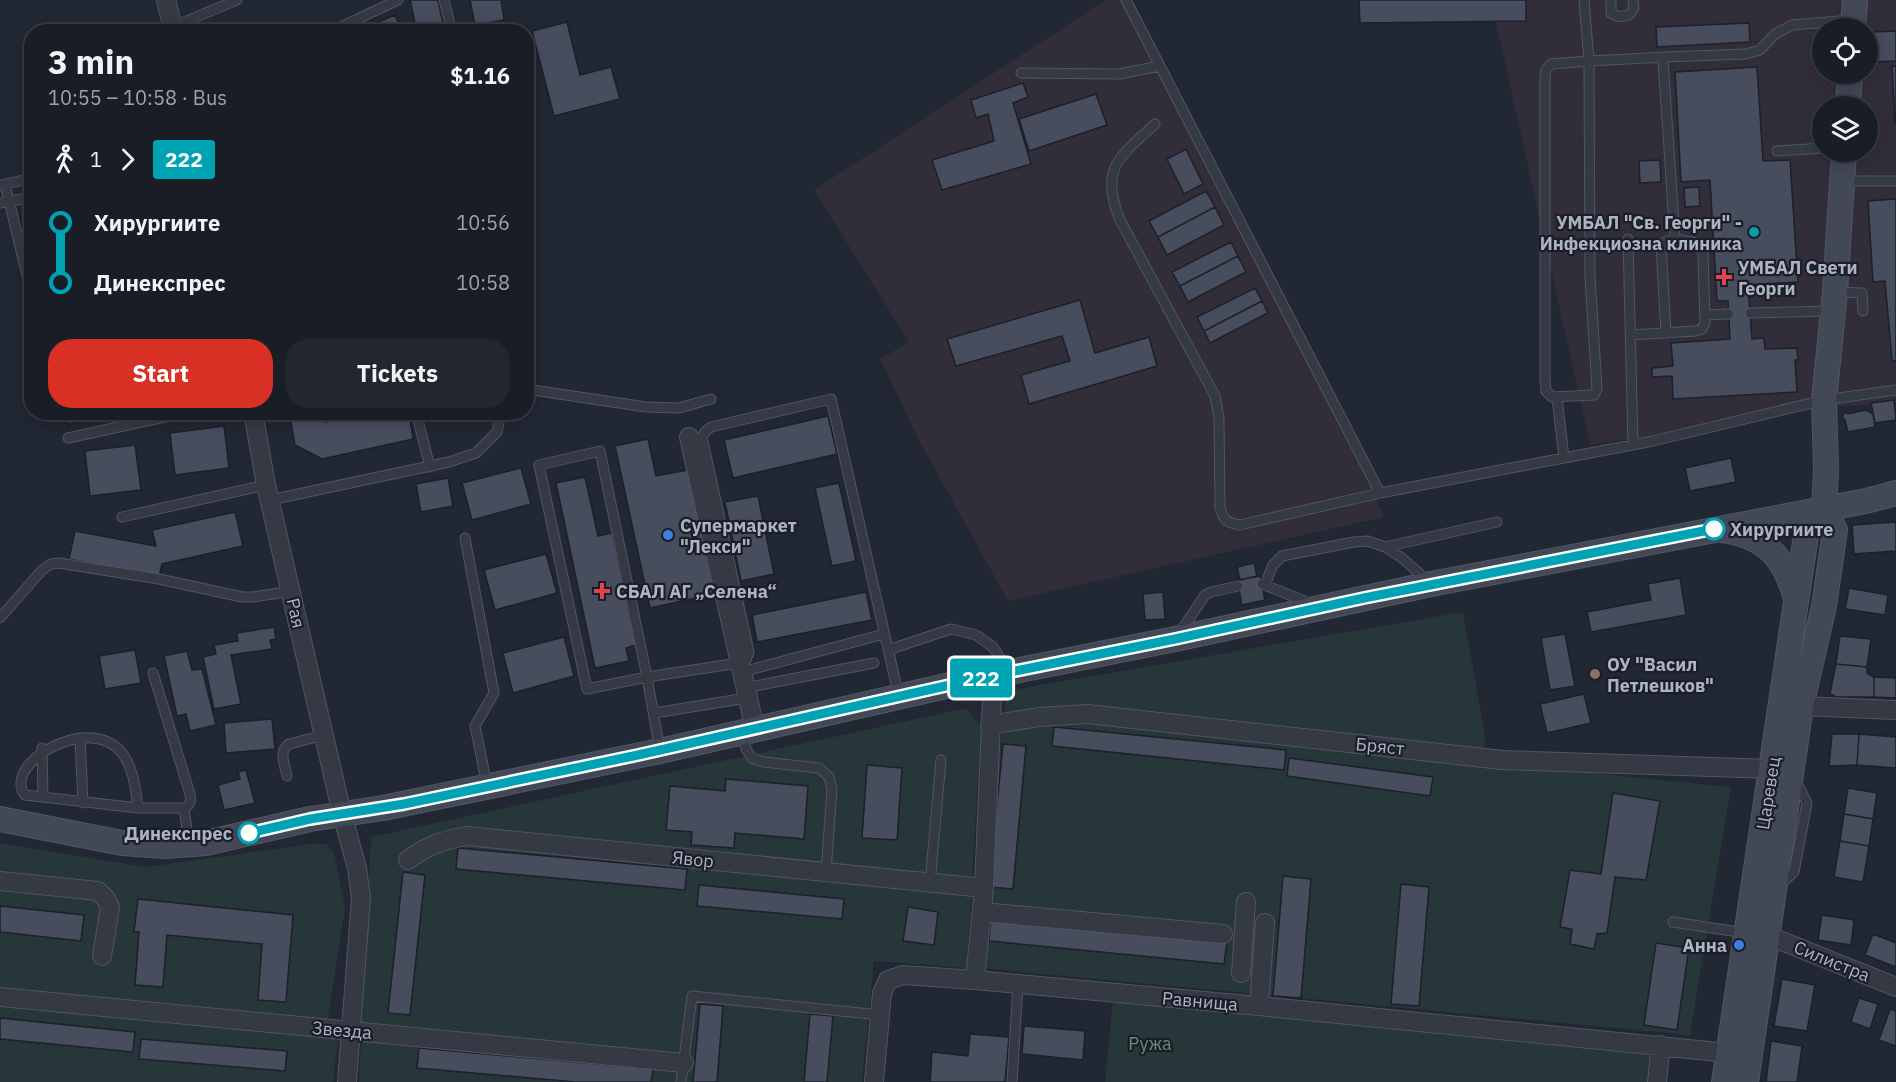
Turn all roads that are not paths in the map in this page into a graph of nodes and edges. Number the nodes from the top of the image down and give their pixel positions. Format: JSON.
{"nodes":[{"id":1,"x":166,"y":0,"type":"edge"},
{"id":2,"x":237,"y":0,"type":"edge"},
{"id":3,"x":398,"y":0,"type":"edge"},
{"id":4,"x":444,"y":0,"type":"edge"},
{"id":5,"x":1126,"y":0,"type":"edge"},
{"id":6,"x":1584,"y":0,"type":"edge"},
{"id":7,"x":1611,"y":0,"type":"edge"},
{"id":8,"x":1634,"y":0,"type":"edge"},
{"id":9,"x":1854,"y":16,"type":"edge"},
{"id":10,"x":172,"y":24,"type":"edge"},
{"id":11,"x":184,"y":24,"type":"edge"},
{"id":12,"x":347,"y":24,"type":"edge"},
{"id":13,"x":450,"y":24,"type":"edge"},
{"id":14,"x":1666,"y":57,"type":"junction"},
{"id":15,"x":1589,"y":61,"type":"junction"},
{"id":16,"x":1160,"y":66,"type":"junction"},
{"id":17,"x":1021,"y":73,"type":"dead end"},
{"id":18,"x":1155,"y":124,"type":"dead end"},
{"id":19,"x":1812,"y":149,"type":"edge"},
{"id":20,"x":1777,"y":151,"type":"dead end"},
{"id":21,"x":1843,"y":162,"type":"edge"},
{"id":22,"x":24,"y":180,"type":"edge"},
{"id":23,"x":1842,"y":181,"type":"junction"},
{"id":24,"x":1896,"y":181,"type":"edge"},
{"id":25,"x":3,"y":185,"type":"edge"},
{"id":26,"x":24,"y":198,"type":"edge"},
{"id":27,"x":5,"y":202,"type":"edge"},
{"id":28,"x":1628,"y":239,"type":"dead end"},
{"id":29,"x":1675,"y":239,"type":"junction"},
{"id":30,"x":24,"y":266,"type":"edge"},
{"id":31,"x":1834,"y":301,"type":"junction"},
{"id":32,"x":1863,"y":311,"type":"dead end"},
{"id":33,"x":1750,"y":313,"type":"dead end"},
{"id":34,"x":1729,"y":314,"type":"dead end"},
{"id":35,"x":1705,"y":315,"type":"junction"},
{"id":36,"x":1666,"y":333,"type":"junction"},
{"id":37,"x":1630,"y":335,"type":"junction"},
{"id":38,"x":534,"y":390,"type":"edge"},
{"id":39,"x":1896,"y":390,"type":"edge"},
{"id":40,"x":1557,"y":397,"type":"junction"},
{"id":41,"x":711,"y":399,"type":"dead end"},
{"id":42,"x":1824,"y":400,"type":"junction"},
{"id":43,"x":151,"y":420,"type":"edge"},
{"id":44,"x":254,"y":420,"type":"edge"},
{"id":45,"x":418,"y":420,"type":"edge"},
{"id":46,"x":499,"y":420,"type":"edge"},
{"id":47,"x":689,"y":437,"type":"dead end"},
{"id":48,"x":68,"y":438,"type":"dead end"},
{"id":49,"x":1633,"y":445,"type":"junction"},
{"id":50,"x":1564,"y":458,"type":"junction"},
{"id":51,"x":430,"y":467,"type":"junction"},
{"id":52,"x":268,"y":493,"type":"junction"},
{"id":53,"x":1380,"y":493,"type":"junction"},
{"id":54,"x":1896,"y":493,"type":"edge"},
{"id":55,"x":1824,"y":509,"type":"junction"},
{"id":56,"x":122,"y":517,"type":"dead end"},
{"id":57,"x":1497,"y":522,"type":"dead end"},
{"id":58,"x":1714,"y":529,"type":"junction"},
{"id":59,"x":465,"y":538,"type":"dead end"},
{"id":60,"x":1385,"y":547,"type":"junction"},
{"id":61,"x":1431,"y":584,"type":"junction"},
{"id":62,"x":1238,"y":586,"type":"dead end"},
{"id":63,"x":291,"y":591,"type":"junction"},
{"id":64,"x":1797,"y":601,"type":"junction"},
{"id":65,"x":1320,"y":607,"type":"junction"},
{"id":66,"x":0,"y":618,"type":"edge"},
{"id":67,"x":884,"y":634,"type":"junction"},
{"id":68,"x":1175,"y":639,"type":"junction"},
{"id":69,"x":888,"y":650,"type":"junction"},
{"id":70,"x":874,"y":663,"type":"dead end"},
{"id":71,"x":153,"y":673,"type":"dead end"},
{"id":72,"x":1000,"y":674,"type":"junction"},
{"id":73,"x":647,"y":677,"type":"junction"},
{"id":74,"x":743,"y":680,"type":"junction"},
{"id":75,"x":899,"y":697,"type":"junction"},
{"id":76,"x":1801,"y":706,"type":"junction"},
{"id":77,"x":1896,"y":710,"type":"edge"},
{"id":78,"x":654,"y":713,"type":"junction"},
{"id":79,"x":990,"y":725,"type":"junction"},
{"id":80,"x":749,"y":731,"type":"junction"},
{"id":81,"x":324,"y":735,"type":"junction"},
{"id":82,"x":80,"y":738,"type":"junction"},
{"id":83,"x":42,"y":748,"type":"junction"},
{"id":84,"x":660,"y":751,"type":"junction"},
{"id":85,"x":941,"y":760,"type":"dead end"},
{"id":86,"x":1781,"y":771,"type":"junction"},
{"id":87,"x":287,"y":777,"type":"dead end"},
{"id":88,"x":487,"y":787,"type":"junction"},
{"id":89,"x":43,"y":797,"type":"junction"},
{"id":90,"x":83,"y":802,"type":"junction"},
{"id":91,"x":138,"y":808,"type":"junction"},
{"id":92,"x":184,"y":808,"type":"junction"},
{"id":93,"x":342,"y":814,"type":"junction"},
{"id":94,"x":0,"y":819,"type":"edge"},
{"id":95,"x":189,"y":844,"type":"junction"},
{"id":96,"x":408,"y":860,"type":"dead end"},
{"id":97,"x":825,"y":872,"type":"junction"},
{"id":98,"x":0,"y":882,"type":"edge"},
{"id":99,"x":930,"y":883,"type":"junction"},
{"id":100,"x":984,"y":888,"type":"junction"},
{"id":101,"x":1246,"y":902,"type":"dead end"},
{"id":102,"x":982,"y":912,"type":"junction"},
{"id":103,"x":1673,"y":922,"type":"dead end"},
{"id":104,"x":1245,"y":932,"type":"junction"},
{"id":105,"x":1223,"y":934,"type":"dead end"},
{"id":106,"x":1757,"y":934,"type":"junction"},
{"id":107,"x":102,"y":956,"type":"dead end"},
{"id":108,"x":1241,"y":973,"type":"dead end"},
{"id":109,"x":975,"y":980,"type":"junction"},
{"id":110,"x":1018,"y":984,"type":"junction"},
{"id":111,"x":1896,"y":987,"type":"edge"},
{"id":112,"x":0,"y":998,"type":"edge"},
{"id":113,"x":1259,"y":1006,"type":"junction"},
{"id":114,"x":880,"y":1015,"type":"junction"},
{"id":115,"x":349,"y":1030,"type":"junction"},
{"id":116,"x":1661,"y":1045,"type":"junction"},
{"id":117,"x":1728,"y":1053,"type":"junction"},
{"id":118,"x":684,"y":1063,"type":"junction"},
{"id":119,"x":347,"y":1082,"type":"edge"},
{"id":120,"x":681,"y":1082,"type":"edge"},
{"id":121,"x":874,"y":1082,"type":"edge"},
{"id":122,"x":1012,"y":1082,"type":"edge"},
{"id":123,"x":1657,"y":1082,"type":"edge"},
{"id":124,"x":1724,"y":1082,"type":"edge"},
{"id":125,"x":1746,"y":1082,"type":"edge"}],
"edges":[{"from":1,"to":10,"type":"street"},
{"from":2,"to":11,"type":"lane"},
{"from":3,"to":12,"type":"lane"},
{"from":4,"to":13,"type":"lane"},
{"from":5,"to":16,"type":"lane"},
{"from":6,"to":15,"type":"lane"},
{"from":7,"to":8,"type":"lane"},
{"from":9,"to":14,"type":"lane"},
{"from":14,"to":15,"type":"lane"},
{"from":14,"to":29,"type":"lane"},
{"from":15,"to":40,"type":"lane"},
{"from":15,"to":40,"type":"lane"},
{"from":16,"to":17,"type":"lane"},
{"from":16,"to":53,"type":"lane"},
{"from":18,"to":53,"type":"lane"},
{"from":19,"to":20,"type":"lane"},
{"from":21,"to":23,"type":"main road","name":"Царевец"},
{"from":22,"to":25,"type":"lane"},
{"from":23,"to":24,"type":"lane"},
{"from":23,"to":31,"type":"main road","name":"Царевец"},
{"from":25,"to":27,"type":"lane"},
{"from":26,"to":27,"type":"lane"},
{"from":27,"to":30,"type":"lane"},
{"from":28,"to":37,"type":"lane"},
{"from":29,"to":35,"type":"lane"},
{"from":29,"to":36,"type":"lane"},
{"from":31,"to":32,"type":"lane"},
{"from":31,"to":33,"type":"lane"},
{"from":31,"to":42,"type":"main road","name":"Царевец"},
{"from":34,"to":35,"type":"lane"},
{"from":35,"to":36,"type":"lane"},
{"from":36,"to":37,"type":"lane"},
{"from":37,"to":49,"type":"lane"},
{"from":38,"to":41,"type":"lane"},
{"from":39,"to":42,"type":"lane"},
{"from":40,"to":50,"type":"lane"},
{"from":42,"to":49,"type":"lane"},
{"from":42,"to":55,"type":"main road","name":"Царевец"},
{"from":43,"to":48,"type":"lane"},
{"from":44,"to":52,"type":"street","name":"Рая"},
{"from":45,"to":51,"type":"lane"},
{"from":46,"to":51,"type":"lane"},
{"from":47,"to":74,"type":"street"},
{"from":49,"to":50,"type":"lane"},
{"from":50,"to":53,"type":"lane"},
{"from":51,"to":52,"type":"lane"},
{"from":52,"to":56,"type":"lane"},
{"from":52,"to":63,"type":"street","name":"Рая"},
{"from":54,"to":55,"type":"main road"},
{"from":55,"to":58,"type":"main road"},
{"from":55,"to":64,"type":"main road","name":"Царевец"},
{"from":55,"to":76,"type":"main road","name":"Царевец"},
{"from":57,"to":60,"type":"lane"},
{"from":58,"to":61,"type":"main road"},
{"from":58,"to":64,"type":"main road"},
{"from":59,"to":88,"type":"lane"},
{"from":60,"to":61,"type":"lane"},
{"from":60,"to":65,"type":"lane"},
{"from":61,"to":65,"type":"main road"},
{"from":62,"to":68,"type":"lane"},
{"from":63,"to":66,"type":"lane"},
{"from":63,"to":81,"type":"street","name":"Рая"},
{"from":64,"to":86,"type":"main road","name":"Царевец"},
{"from":65,"to":68,"type":"main road"},
{"from":67,"to":69,"type":"lane"},
{"from":67,"to":74,"type":"lane"},
{"from":67,"to":74,"type":"lane"},
{"from":68,"to":72,"type":"main road"},
{"from":69,"to":72,"type":"lane"},
{"from":69,"to":75,"type":"lane"},
{"from":70,"to":74,"type":"lane"},
{"from":71,"to":92,"type":"lane"},
{"from":72,"to":75,"type":"main road"},
{"from":72,"to":79,"type":"street"},
{"from":73,"to":73,"type":"lane"},
{"from":73,"to":74,"type":"lane"},
{"from":73,"to":78,"type":"lane"},
{"from":74,"to":78,"type":"lane"},
{"from":74,"to":80,"type":"street"},
{"from":75,"to":80,"type":"main road"},
{"from":76,"to":77,"type":"street"},
{"from":76,"to":86,"type":"main road","name":"Царевец"},
{"from":78,"to":84,"type":"lane"},
{"from":79,"to":86,"type":"street","name":"Бряст"},
{"from":79,"to":100,"type":"street"},
{"from":80,"to":84,"type":"main road"},
{"from":80,"to":97,"type":"lane"},
{"from":81,"to":87,"type":"lane"},
{"from":81,"to":93,"type":"street","name":"Рая"},
{"from":82,"to":83,"type":"lane"},
{"from":82,"to":90,"type":"lane"},
{"from":82,"to":91,"type":"lane"},
{"from":83,"to":89,"type":"lane"},
{"from":83,"to":89,"type":"lane"},
{"from":84,"to":88,"type":"main road"},
{"from":85,"to":99,"type":"lane"},
{"from":86,"to":106,"type":"main road","name":"Царевец"},
{"from":86,"to":106,"type":"main road","name":"Царевец"},
{"from":88,"to":93,"type":"main road"},
{"from":89,"to":90,"type":"lane"},
{"from":90,"to":91,"type":"lane"},
{"from":91,"to":92,"type":"lane"},
{"from":92,"to":95,"type":"lane"},
{"from":93,"to":95,"type":"main road"},
{"from":93,"to":115,"type":"street"},
{"from":94,"to":95,"type":"main road"},
{"from":96,"to":97,"type":"street","name":"Явор"},
{"from":97,"to":99,"type":"street","name":"Явор"},
{"from":98,"to":107,"type":"street"},
{"from":99,"to":100,"type":"street","name":"Явор"},
{"from":100,"to":102,"type":"street"},
{"from":101,"to":104,"type":"street"},
{"from":102,"to":105,"type":"street"},
{"from":102,"to":109,"type":"street"},
{"from":103,"to":106,"type":"lane"},
{"from":104,"to":108,"type":"street"},
{"from":104,"to":113,"type":"street"},
{"from":106,"to":111,"type":"street","name":"Силистра"},
{"from":106,"to":117,"type":"main road","name":"Царевец"},
{"from":106,"to":125,"type":"main road","name":"Царевец"},
{"from":109,"to":110,"type":"street","name":"Равнища"},
{"from":109,"to":114,"type":"street","name":"Равнища"},
{"from":110,"to":113,"type":"street","name":"Равнища"},
{"from":110,"to":122,"type":"lane"},
{"from":112,"to":115,"type":"street","name":"Звезда"},
{"from":113,"to":116,"type":"street","name":"Равнища"},
{"from":114,"to":118,"type":"lane"},
{"from":114,"to":121,"type":"street"},
{"from":115,"to":118,"type":"street","name":"Звезда"},
{"from":115,"to":119,"type":"street"},
{"from":116,"to":117,"type":"street","name":"Равнища"},
{"from":116,"to":123,"type":"street"},
{"from":117,"to":124,"type":"main road","name":"Царевец"},
{"from":118,"to":120,"type":"lane"}]}
